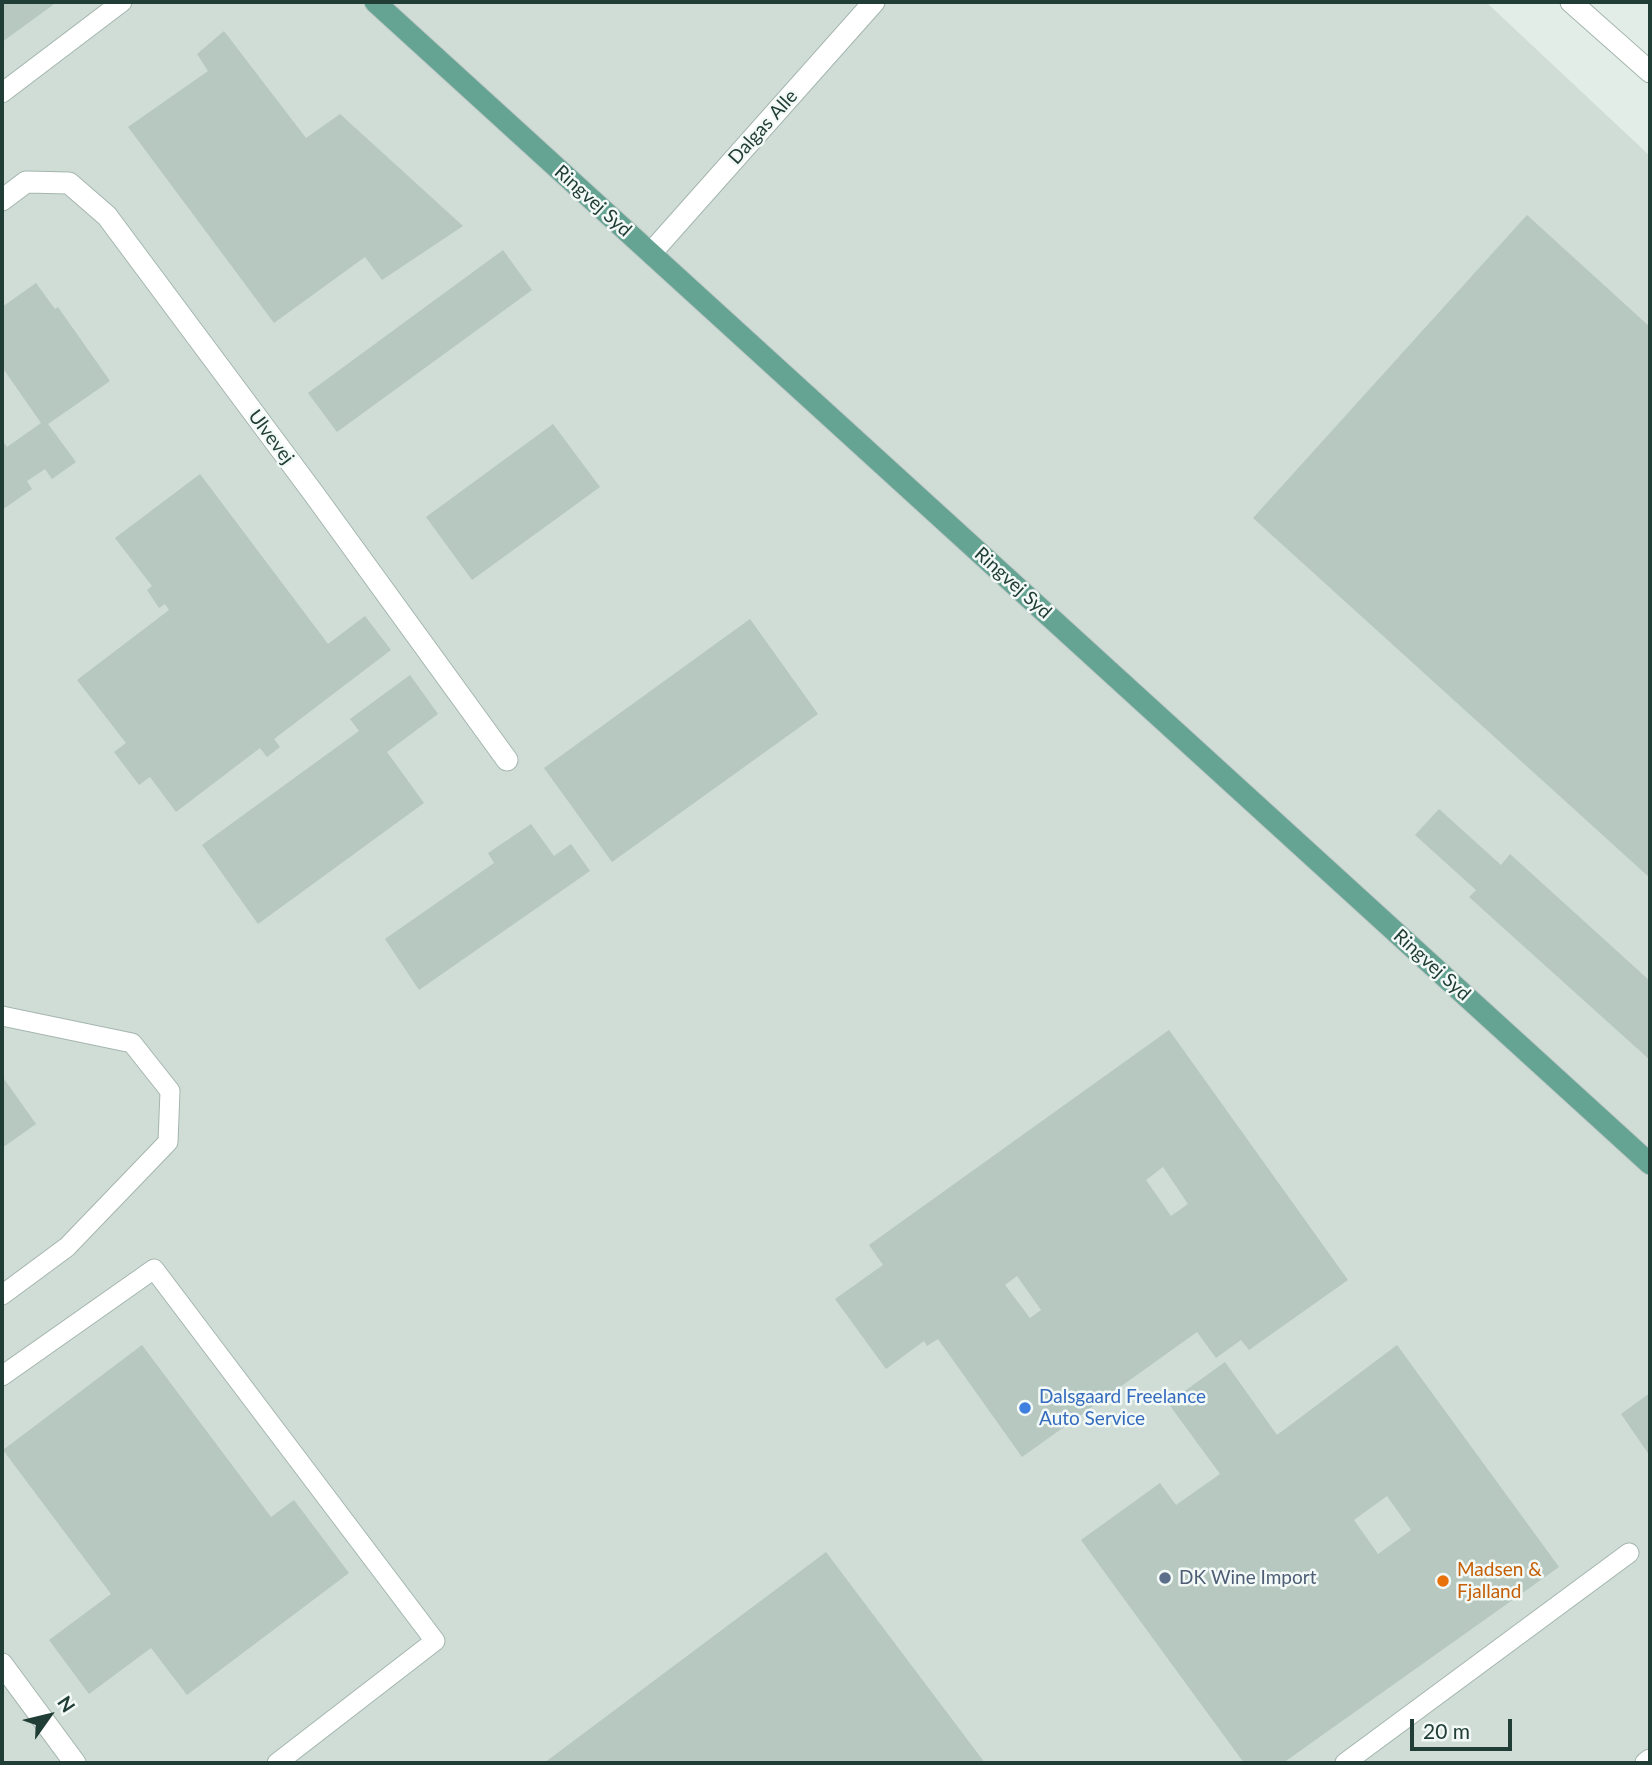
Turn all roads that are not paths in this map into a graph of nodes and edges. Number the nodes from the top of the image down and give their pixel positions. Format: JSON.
{"nodes":[{"id":1,"x":122,"y":2,"type":"edge"},
{"id":2,"x":375,"y":2,"type":"edge"},
{"id":3,"x":874,"y":2,"type":"edge"},
{"id":4,"x":1572,"y":2,"type":"edge"},
{"id":5,"x":1650,"y":72,"type":"edge"},
{"id":6,"x":2,"y":93,"type":"edge"},
{"id":7,"x":2,"y":200,"type":"edge"},
{"id":8,"x":651,"y":253,"type":"junction"},
{"id":9,"x":507,"y":760,"type":"dead end"},
{"id":10,"x":2,"y":1016,"type":"edge"},
{"id":11,"x":1650,"y":1164,"type":"edge"},
{"id":12,"x":2,"y":1295,"type":"edge"},
{"id":13,"x":2,"y":1376,"type":"edge"},
{"id":14,"x":1629,"y":1553,"type":"dead end"},
{"id":15,"x":2,"y":1664,"type":"edge"},
{"id":16,"x":75,"y":1763,"type":"edge"},
{"id":17,"x":277,"y":1763,"type":"edge"},
{"id":18,"x":1345,"y":1763,"type":"edge"}],
"edges":[{"from":1,"to":6,"type":"lane"},
{"from":2,"to":8,"type":"main road","name":"Ringvej Syd"},
{"from":3,"to":8,"type":"street","name":"Dalgas Alle"},
{"from":4,"to":5,"type":"street"},
{"from":7,"to":9,"type":"street","name":"Ulvevej"},
{"from":8,"to":11,"type":"main road","name":"Ringvej Syd"},
{"from":10,"to":12,"type":"lane"},
{"from":13,"to":17,"type":"lane"},
{"from":14,"to":18,"type":"lane"},
{"from":15,"to":16,"type":"street"}]}
